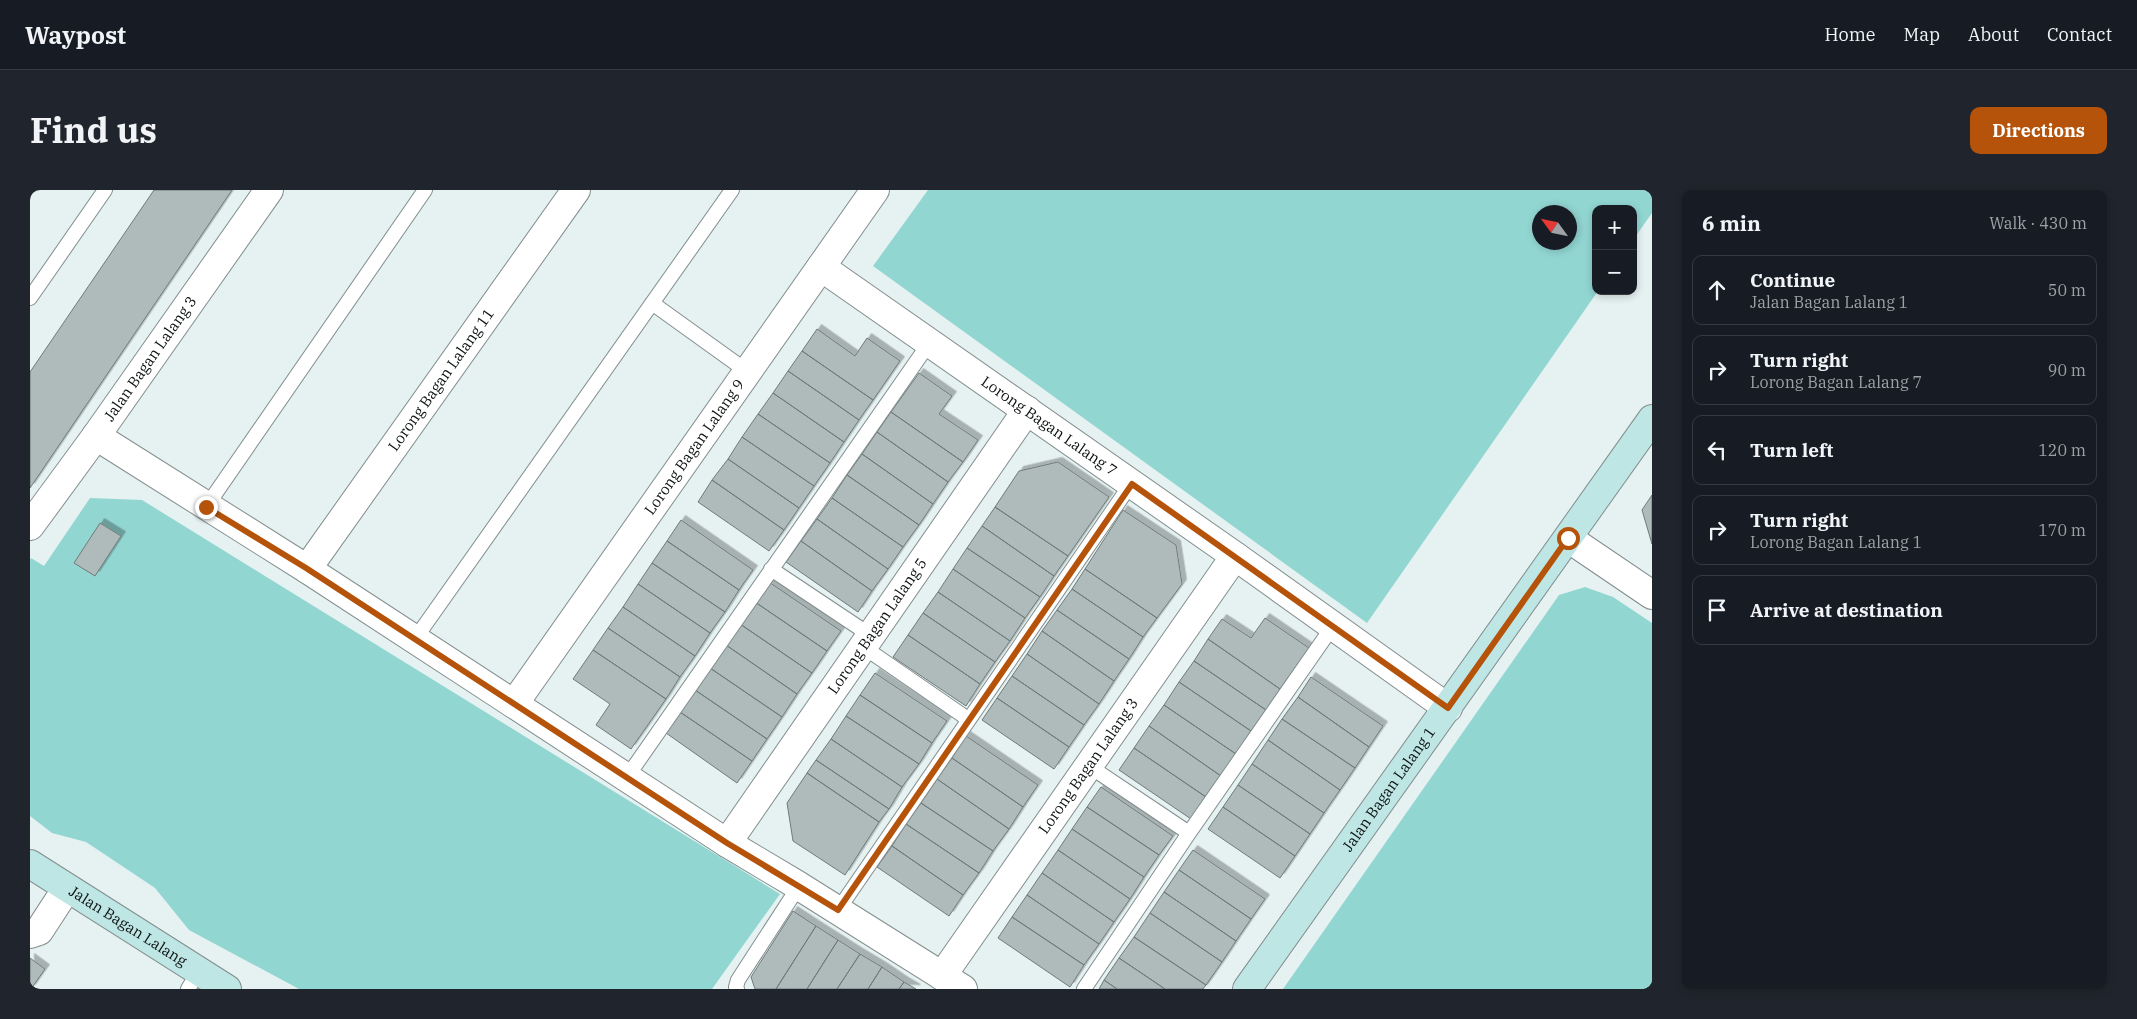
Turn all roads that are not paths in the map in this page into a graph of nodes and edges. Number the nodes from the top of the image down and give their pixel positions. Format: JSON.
{"nodes":[{"id":1,"x":105,"y":190,"type":"edge"},
{"id":2,"x":269,"y":190,"type":"edge"},
{"id":3,"x":425,"y":190,"type":"edge"},
{"id":4,"x":576,"y":190,"type":"edge"},
{"id":5,"x":732,"y":190,"type":"edge"},
{"id":6,"x":875,"y":190,"type":"edge"},
{"id":7,"x":821,"y":267,"type":"junction"},
{"id":8,"x":30,"y":298,"type":"edge"},
{"id":9,"x":652,"y":303,"type":"junction"},
{"id":10,"x":930,"y":342,"type":"junction"},
{"id":11,"x":748,"y":372,"type":"junction"},
{"id":12,"x":1027,"y":410,"type":"junction"},
{"id":13,"x":1652,"y":419,"type":"edge"},
{"id":14,"x":96,"y":436,"type":"junction"},
{"id":15,"x":1132,"y":484,"type":"junction"},
{"id":16,"x":206,"y":507,"type":"junction"},
{"id":17,"x":30,"y":526,"type":"edge"},
{"id":18,"x":1568,"y":538,"type":"junction"},
{"id":19,"x":1235,"y":556,"type":"junction"},
{"id":20,"x":306,"y":568,"type":"junction"},
{"id":21,"x":771,"y":569,"type":"junction"},
{"id":22,"x":1652,"y":595,"type":"edge"},
{"id":23,"x":1333,"y":626,"type":"junction"},
{"id":24,"x":415,"y":639,"type":"junction"},
{"id":25,"x":866,"y":641,"type":"junction"},
{"id":26,"x":514,"y":704,"type":"junction"},
{"id":27,"x":1448,"y":708,"type":"junction"},
{"id":28,"x":968,"y":719,"type":"junction"},
{"id":29,"x":1089,"y":766,"type":"junction"},
{"id":30,"x":627,"y":777,"type":"junction"},
{"id":31,"x":1189,"y":833,"type":"junction"},
{"id":32,"x":727,"y":843,"type":"junction"},
{"id":33,"x":30,"y":864,"type":"edge"},
{"id":34,"x":799,"y":886,"type":"junction"},
{"id":35,"x":67,"y":888,"type":"junction"},
{"id":36,"x":838,"y":910,"type":"junction"},
{"id":37,"x":30,"y":934,"type":"edge"},
{"id":38,"x":193,"y":980,"type":"edge"},
{"id":39,"x":952,"y":982,"type":"edge"},
{"id":40,"x":227,"y":989,"type":"edge"},
{"id":41,"x":737,"y":989,"type":"edge"},
{"id":42,"x":1084,"y":989,"type":"edge"},
{"id":43,"x":1248,"y":989,"type":"edge"}],
"edges":[{"from":1,"to":8,"type":"lane"},
{"from":2,"to":14,"type":"street","name":"Jalan Bagan Lalang 3"},
{"from":3,"to":16,"type":"lane"},
{"from":4,"to":20,"type":"street","name":"Lorong Bagan Lalang 11"},
{"from":5,"to":9,"type":"lane"},
{"from":6,"to":7,"type":"street","name":"Lorong Bagan Lalang 9"},
{"from":7,"to":10,"type":"street","name":"Lorong Bagan Lalang 7"},
{"from":7,"to":11,"type":"street","name":"Lorong Bagan Lalang 9"},
{"from":9,"to":11,"type":"lane"},
{"from":9,"to":24,"type":"lane"},
{"from":10,"to":12,"type":"street","name":"Lorong Bagan Lalang 7"},
{"from":10,"to":21,"type":"lane"},
{"from":11,"to":26,"type":"street","name":"Lorong Bagan Lalang 9"},
{"from":12,"to":15,"type":"street","name":"Lorong Bagan Lalang 7"},
{"from":12,"to":25,"type":"street","name":"Lorong Bagan Lalang 5"},
{"from":13,"to":18,"type":"main road","name":"Jalan Bagan Lalang 1"},
{"from":14,"to":16,"type":"street"},
{"from":14,"to":17,"type":"street","name":"Jalan Bagan Lalang 3"},
{"from":15,"to":19,"type":"street","name":"Lorong Bagan Lalang 7"},
{"from":15,"to":28,"type":"lane"},
{"from":16,"to":20,"type":"street"},
{"from":18,"to":22,"type":"street"},
{"from":18,"to":27,"type":"main road","name":"Jalan Bagan Lalang 1"},
{"from":19,"to":23,"type":"street","name":"Lorong Bagan Lalang 7"},
{"from":19,"to":29,"type":"street","name":"Lorong Bagan Lalang 3"},
{"from":20,"to":24,"type":"street"},
{"from":21,"to":25,"type":"lane"},
{"from":21,"to":30,"type":"lane"},
{"from":23,"to":27,"type":"street","name":"Lorong Bagan Lalang 7"},
{"from":23,"to":31,"type":"lane"},
{"from":24,"to":26,"type":"street"},
{"from":25,"to":28,"type":"lane"},
{"from":25,"to":32,"type":"street","name":"Lorong Bagan Lalang 5"},
{"from":26,"to":30,"type":"street"},
{"from":27,"to":43,"type":"main road","name":"Jalan Bagan Lalang 1"},
{"from":28,"to":36,"type":"lane"},
{"from":29,"to":31,"type":"lane"},
{"from":29,"to":39,"type":"street","name":"Lorong Bagan Lalang 3"},
{"from":30,"to":32,"type":"street"},
{"from":31,"to":42,"type":"lane"},
{"from":32,"to":34,"type":"street"},
{"from":33,"to":35,"type":"main road","name":"Jalan Bagan Lalang"},
{"from":34,"to":36,"type":"street"},
{"from":34,"to":41,"type":"lane"},
{"from":35,"to":37,"type":"street"},
{"from":35,"to":38,"type":"main road","name":"Jalan Bagan Lalang"},
{"from":36,"to":39,"type":"street"},
{"from":38,"to":40,"type":"main road","name":"Jalan Bagan Lalang"}]}
